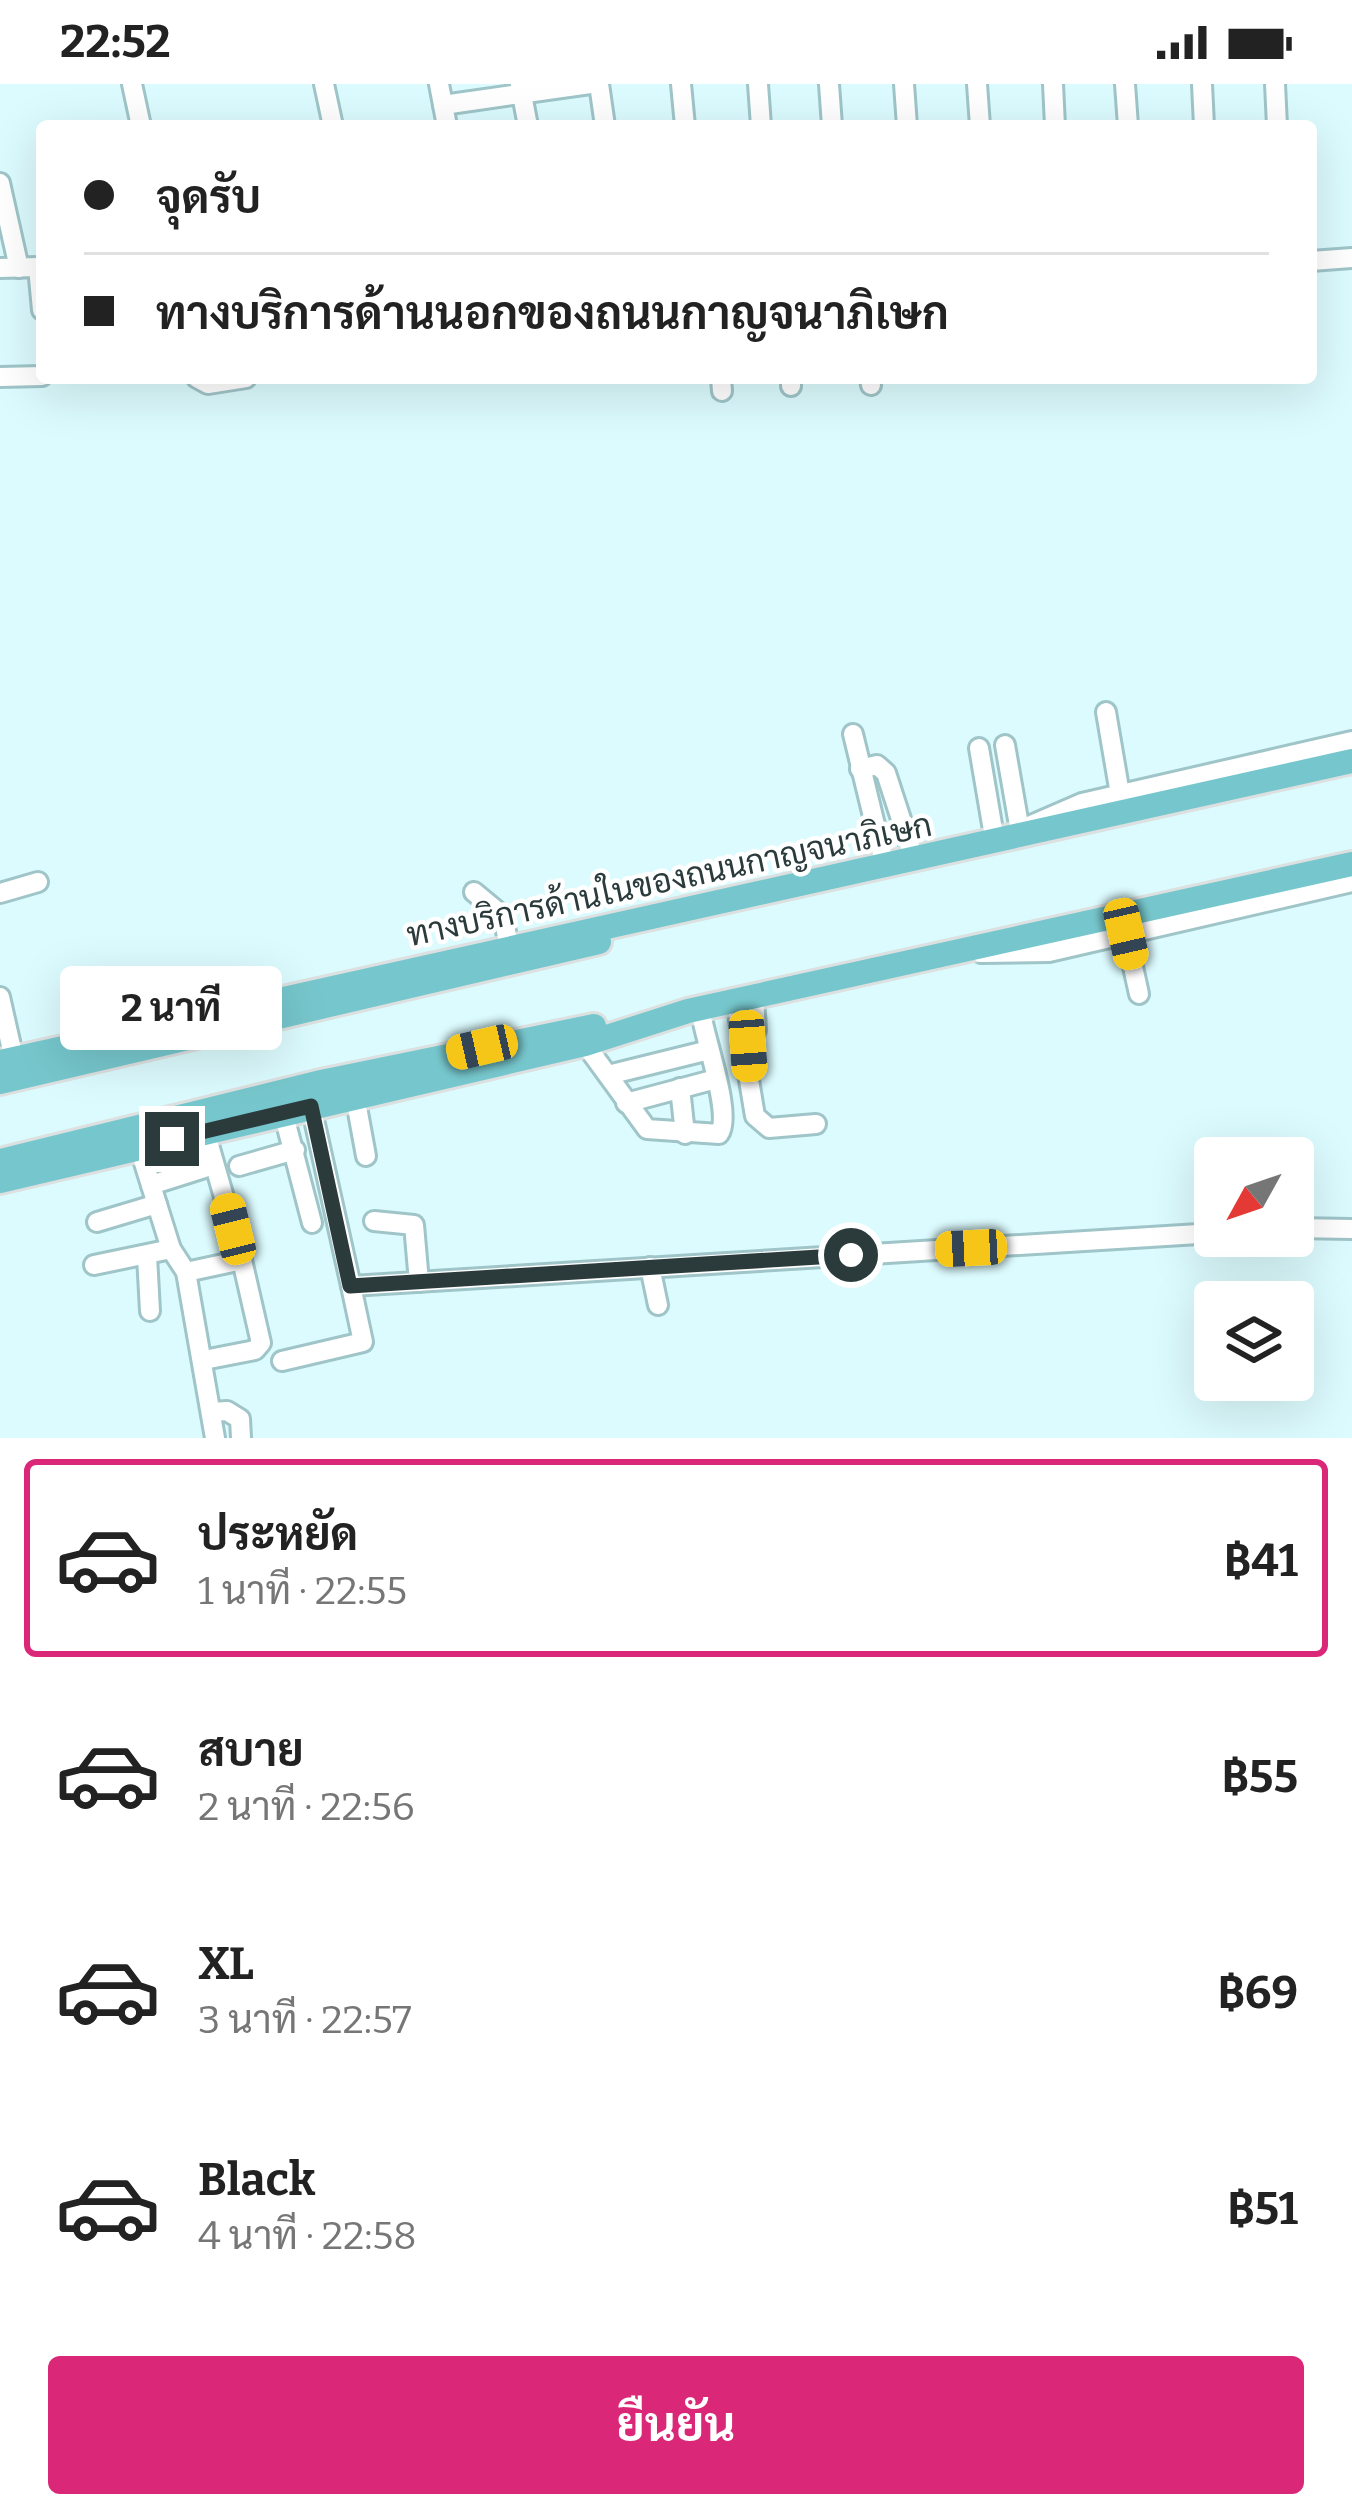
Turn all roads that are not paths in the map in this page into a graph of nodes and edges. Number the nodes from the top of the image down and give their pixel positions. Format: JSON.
{"nodes":[{"id":1,"x":132,"y":84,"type":"edge"},
{"id":2,"x":324,"y":84,"type":"edge"},
{"id":3,"x":439,"y":84,"type":"edge"},
{"id":4,"x":594,"y":84,"type":"edge"},
{"id":5,"x":681,"y":84,"type":"edge"},
{"id":6,"x":758,"y":84,"type":"edge"},
{"id":7,"x":829,"y":84,"type":"edge"},
{"id":8,"x":904,"y":84,"type":"edge"},
{"id":9,"x":977,"y":84,"type":"edge"},
{"id":10,"x":1053,"y":84,"type":"edge"},
{"id":11,"x":1125,"y":84,"type":"edge"},
{"id":12,"x":1202,"y":84,"type":"edge"},
{"id":13,"x":1274,"y":84,"type":"edge"},
{"id":14,"x":521,"y":89,"type":"edge"},
{"id":15,"x":443,"y":105,"type":"junction"},
{"id":16,"x":140,"y":120,"type":"edge"},
{"id":17,"x":332,"y":120,"type":"edge"},
{"id":18,"x":446,"y":120,"type":"edge"},
{"id":19,"x":527,"y":120,"type":"edge"},
{"id":20,"x":603,"y":120,"type":"edge"},
{"id":21,"x":684,"y":120,"type":"edge"},
{"id":22,"x":761,"y":120,"type":"edge"},
{"id":23,"x":832,"y":120,"type":"edge"},
{"id":24,"x":907,"y":120,"type":"edge"},
{"id":25,"x":980,"y":120,"type":"edge"},
{"id":26,"x":1055,"y":120,"type":"edge"},
{"id":27,"x":1128,"y":120,"type":"edge"},
{"id":28,"x":1204,"y":120,"type":"edge"},
{"id":29,"x":1277,"y":120,"type":"edge"},
{"id":30,"x":0,"y":183,"type":"edge"},
{"id":31,"x":1352,"y":258,"type":"edge"},
{"id":32,"x":1317,"y":261,"type":"edge"},
{"id":33,"x":9,"y":268,"type":"edge"},
{"id":34,"x":36,"y":376,"type":"edge"},
{"id":35,"x":0,"y":377,"type":"edge"},
{"id":36,"x":1106,"y":712,"type":"dead end"},
{"id":37,"x":853,"y":734,"type":"dead end"},
{"id":38,"x":1352,"y":741,"type":"edge"},
{"id":39,"x":1005,"y":745,"type":"dead end"},
{"id":40,"x":979,"y":748,"type":"dead end"},
{"id":41,"x":1352,"y":761,"type":"edge"},
{"id":42,"x":860,"y":769,"type":"junction"},
{"id":43,"x":1120,"y":794,"type":"junction"},
{"id":44,"x":1006,"y":838,"type":"junction"},
{"id":45,"x":914,"y":860,"type":"junction"},
{"id":46,"x":1352,"y":864,"type":"edge"},
{"id":47,"x":885,"y":866,"type":"junction"},
{"id":48,"x":1352,"y":881,"type":"edge"},
{"id":49,"x":38,"y":882,"type":"dead end"},
{"id":50,"x":474,"y":892,"type":"dead end"},
{"id":51,"x":0,"y":893,"type":"edge"},
{"id":52,"x":690,"y":908,"type":"junction"},
{"id":53,"x":1126,"y":934,"type":"junction"},
{"id":54,"x":509,"y":947,"type":"junction"},
{"id":55,"x":966,"y":952,"type":"junction"},
{"id":56,"x":1139,"y":994,"type":"dead end"},
{"id":57,"x":0,"y":997,"type":"edge"},
{"id":58,"x":745,"y":1000,"type":"junction"},
{"id":59,"x":694,"y":1010,"type":"junction"},
{"id":60,"x":585,"y":1044,"type":"junction"},
{"id":61,"x":705,"y":1052,"type":"junction"},
{"id":62,"x":7,"y":1061,"type":"edge"},
{"id":63,"x":608,"y":1075,"type":"junction"},
{"id":64,"x":716,"y":1079,"type":"junction"},
{"id":65,"x":0,"y":1082,"type":"edge"},
{"id":66,"x":680,"y":1088,"type":"junction"},
{"id":67,"x":316,"y":1094,"type":"junction"},
{"id":68,"x":355,"y":1096,"type":"junction"},
{"id":69,"x":626,"y":1102,"type":"junction"},
{"id":70,"x":283,"y":1112,"type":"junction"},
{"id":71,"x":816,"y":1124,"type":"dead end"},
{"id":72,"x":205,"y":1131,"type":"junction"},
{"id":73,"x":686,"y":1134,"type":"junction"},
{"id":74,"x":139,"y":1147,"type":"junction"},
{"id":75,"x":295,"y":1150,"type":"junction"},
{"id":76,"x":366,"y":1156,"type":"dead end"},
{"id":77,"x":0,"y":1161,"type":"edge"},
{"id":78,"x":214,"y":1165,"type":"junction"},
{"id":79,"x":239,"y":1166,"type":"dead end"},
{"id":80,"x":0,"y":1181,"type":"edge"},
{"id":81,"x":154,"y":1194,"type":"junction"},
{"id":82,"x":374,"y":1221,"type":"dead end"},
{"id":83,"x":98,"y":1222,"type":"dead end"},
{"id":84,"x":312,"y":1223,"type":"dead end"},
{"id":85,"x":1314,"y":1228,"type":"edge"},
{"id":86,"x":1352,"y":1229,"type":"edge"},
{"id":87,"x":1194,"y":1234,"type":"edge"},
{"id":88,"x":171,"y":1249,"type":"junction"},
{"id":89,"x":147,"y":1256,"type":"junction"},
{"id":90,"x":242,"y":1260,"type":"junction"},
{"id":91,"x":94,"y":1265,"type":"dead end"},
{"id":92,"x":650,"y":1267,"type":"junction"},
{"id":93,"x":186,"y":1272,"type":"junction"},
{"id":94,"x":418,"y":1282,"type":"junction"},
{"id":95,"x":350,"y":1286,"type":"junction"},
{"id":96,"x":658,"y":1305,"type":"dead end"},
{"id":97,"x":150,"y":1311,"type":"dead end"},
{"id":98,"x":204,"y":1360,"type":"junction"},
{"id":99,"x":282,"y":1361,"type":"dead end"},
{"id":100,"x":211,"y":1412,"type":"junction"},
{"id":101,"x":215,"y":1438,"type":"edge"},
{"id":102,"x":241,"y":1438,"type":"edge"}],
"edges":[{"from":1,"to":16,"type":"street"},
{"from":2,"to":17,"type":"street"},
{"from":3,"to":15,"type":"street"},
{"from":4,"to":14,"type":"street"},
{"from":4,"to":20,"type":"street"},
{"from":5,"to":21,"type":"street"},
{"from":6,"to":22,"type":"street"},
{"from":7,"to":23,"type":"street"},
{"from":8,"to":24,"type":"street"},
{"from":9,"to":25,"type":"street"},
{"from":10,"to":26,"type":"street"},
{"from":11,"to":27,"type":"street"},
{"from":12,"to":28,"type":"street"},
{"from":13,"to":29,"type":"street"},
{"from":14,"to":15,"type":"street"},
{"from":14,"to":19,"type":"street"},
{"from":15,"to":18,"type":"street"},
{"from":30,"to":33,"type":"street"},
{"from":31,"to":32,"type":"street"},
{"from":34,"to":35,"type":"street"},
{"from":36,"to":43,"type":"street"},
{"from":37,"to":42,"type":"street"},
{"from":38,"to":43,"type":"street"},
{"from":39,"to":44,"type":"street"},
{"from":40,"to":44,"type":"street"},
{"from":41,"to":44,"type":"main road","name":"ทางบริการด้านในของถนนกาญจนาภิเษก"},
{"from":42,"to":45,"type":"street"},
{"from":42,"to":47,"type":"street"},
{"from":43,"to":44,"type":"street"},
{"from":44,"to":45,"type":"main road","name":"ทางบริการด้านในของถนนกาญจนาภิเษก"},
{"from":45,"to":47,"type":"main road","name":"ทางบริการด้านในของถนนกาญจนาภิเษก"},
{"from":46,"to":55,"type":"main road"},
{"from":47,"to":52,"type":"main road","name":"ทางบริการด้านในของถนนกาญจนาภิเษก"},
{"from":48,"to":53,"type":"street"},
{"from":49,"to":51,"type":"street"},
{"from":50,"to":54,"type":"street"},
{"from":52,"to":54,"type":"main road","name":"ทางบริการด้านในของถนนกาญจนาภิเษก"},
{"from":52,"to":65,"type":"main road"},
{"from":53,"to":55,"type":"street"},
{"from":53,"to":56,"type":"street"},
{"from":54,"to":62,"type":"main road","name":"ทางบริการด้านในของถนนกาญจนาภิเษก"},
{"from":55,"to":58,"type":"main road"},
{"from":57,"to":62,"type":"street"},
{"from":58,"to":59,"type":"main road"},
{"from":58,"to":71,"type":"street"},
{"from":59,"to":60,"type":"main road"},
{"from":59,"to":61,"type":"street"},
{"from":59,"to":67,"type":"main road"},
{"from":60,"to":63,"type":"street"},
{"from":60,"to":68,"type":"main road"},
{"from":61,"to":63,"type":"street"},
{"from":61,"to":64,"type":"street"},
{"from":63,"to":69,"type":"street"},
{"from":64,"to":66,"type":"street"},
{"from":64,"to":73,"type":"street"},
{"from":66,"to":69,"type":"street"},
{"from":66,"to":73,"type":"street"},
{"from":67,"to":68,"type":"main road"},
{"from":67,"to":70,"type":"main road"},
{"from":67,"to":77,"type":"main road"},
{"from":67,"to":95,"type":"street"},
{"from":68,"to":76,"type":"street"},
{"from":69,"to":73,"type":"street"},
{"from":70,"to":72,"type":"main road"},
{"from":70,"to":75,"type":"street"},
{"from":72,"to":74,"type":"main road"},
{"from":72,"to":78,"type":"street"},
{"from":74,"to":80,"type":"main road"},
{"from":74,"to":81,"type":"street"},
{"from":75,"to":79,"type":"street"},
{"from":75,"to":84,"type":"street"},
{"from":78,"to":81,"type":"street"},
{"from":78,"to":90,"type":"street"},
{"from":81,"to":83,"type":"street"},
{"from":81,"to":88,"type":"street"},
{"from":82,"to":94,"type":"street"},
{"from":85,"to":86,"type":"street"},
{"from":87,"to":92,"type":"street"},
{"from":88,"to":89,"type":"street"},
{"from":88,"to":93,"type":"street"},
{"from":89,"to":91,"type":"street"},
{"from":89,"to":97,"type":"street"},
{"from":90,"to":93,"type":"street"},
{"from":90,"to":98,"type":"street"},
{"from":92,"to":94,"type":"street"},
{"from":92,"to":96,"type":"street"},
{"from":93,"to":98,"type":"street"},
{"from":94,"to":95,"type":"street"},
{"from":95,"to":99,"type":"street"},
{"from":98,"to":100,"type":"street"},
{"from":100,"to":101,"type":"street"},
{"from":100,"to":102,"type":"street"}]}
